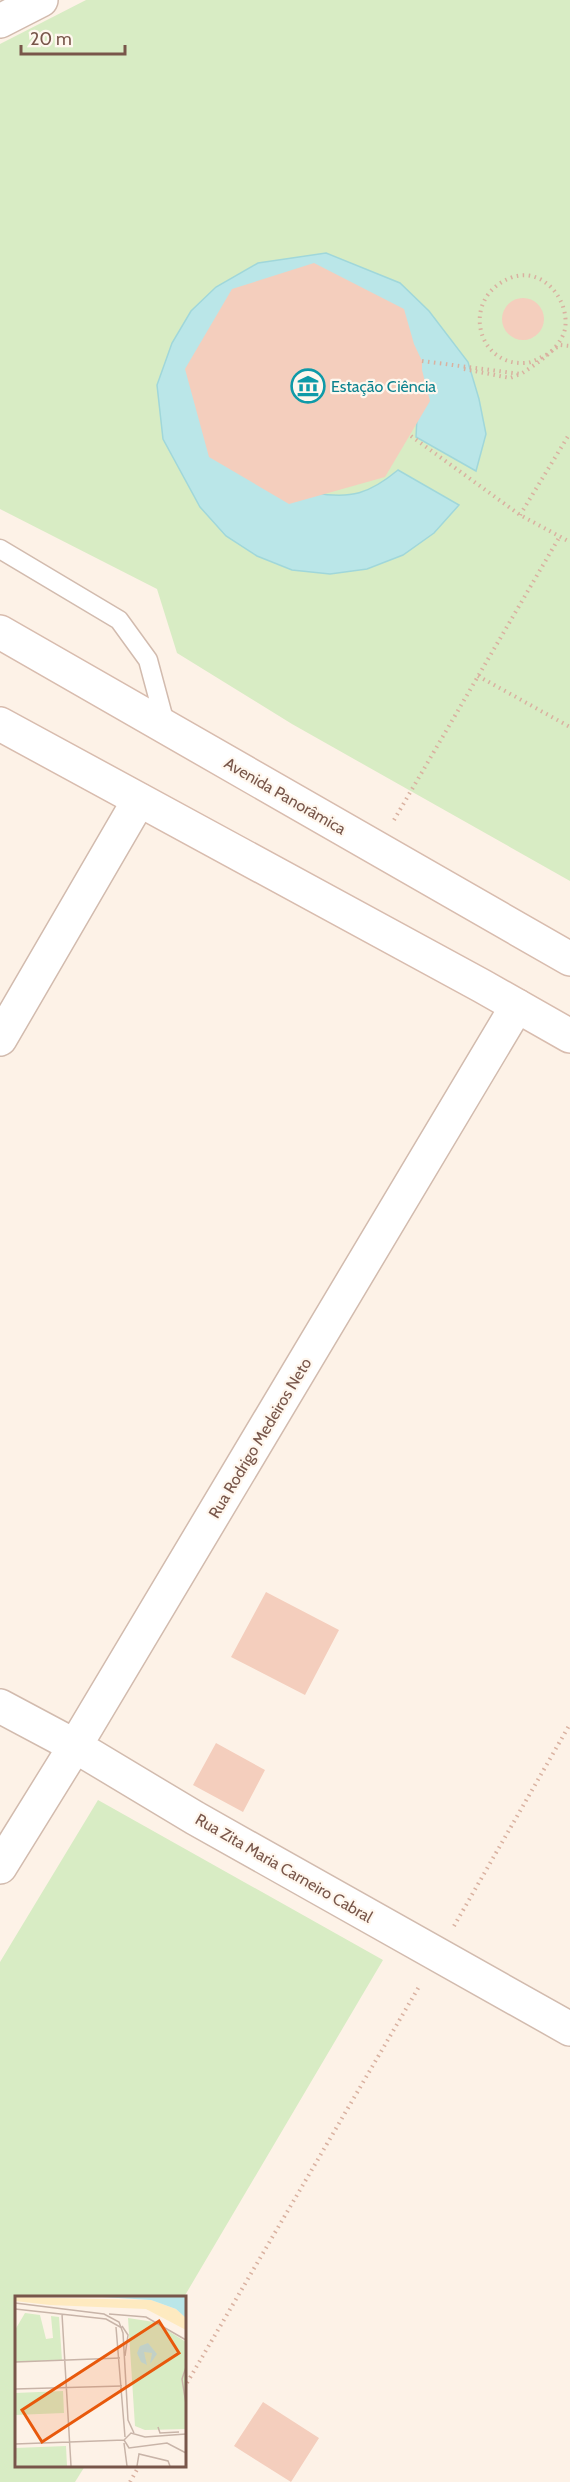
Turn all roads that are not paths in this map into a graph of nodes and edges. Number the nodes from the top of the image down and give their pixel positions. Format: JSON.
{"nodes":[{"id":1,"x":41,"y":0,"type":"edge"},
{"id":2,"x":0,"y":21,"type":"edge"},
{"id":3,"x":0,"y":549,"type":"edge"},
{"id":4,"x":0,"y":632,"type":"edge"},
{"id":5,"x":0,"y":724,"type":"edge"},
{"id":6,"x":166,"y":728,"type":"junction"},
{"id":7,"x":139,"y":800,"type":"junction"},
{"id":8,"x":570,"y":959,"type":"edge"},
{"id":9,"x":517,"y":1006,"type":"junction"},
{"id":10,"x":570,"y":1036,"type":"edge"},
{"id":11,"x":0,"y":1039,"type":"edge"},
{"id":12,"x":0,"y":1706,"type":"edge"},
{"id":13,"x":75,"y":1746,"type":"junction"},
{"id":14,"x":0,"y":1867,"type":"edge"},
{"id":15,"x":570,"y":2029,"type":"edge"}],
"edges":[{"from":1,"to":2,"type":"street"},
{"from":3,"to":6,"type":"lane"},
{"from":4,"to":6,"type":"street","name":"Avenida Panorâmica"},
{"from":5,"to":7,"type":"street"},
{"from":6,"to":8,"type":"street","name":"Avenida Panorâmica"},
{"from":7,"to":9,"type":"street"},
{"from":7,"to":11,"type":"street"},
{"from":9,"to":10,"type":"street"},
{"from":9,"to":13,"type":"street","name":"Rua Rodrigo Medeiros Neto"},
{"from":12,"to":13,"type":"street","name":"Rua Zita Maria Carneiro Cabral"},
{"from":13,"to":14,"type":"street","name":"Rua Rodrigo Medeiros Neto"},
{"from":13,"to":15,"type":"street","name":"Rua Zita Maria Carneiro Cabral"}]}
